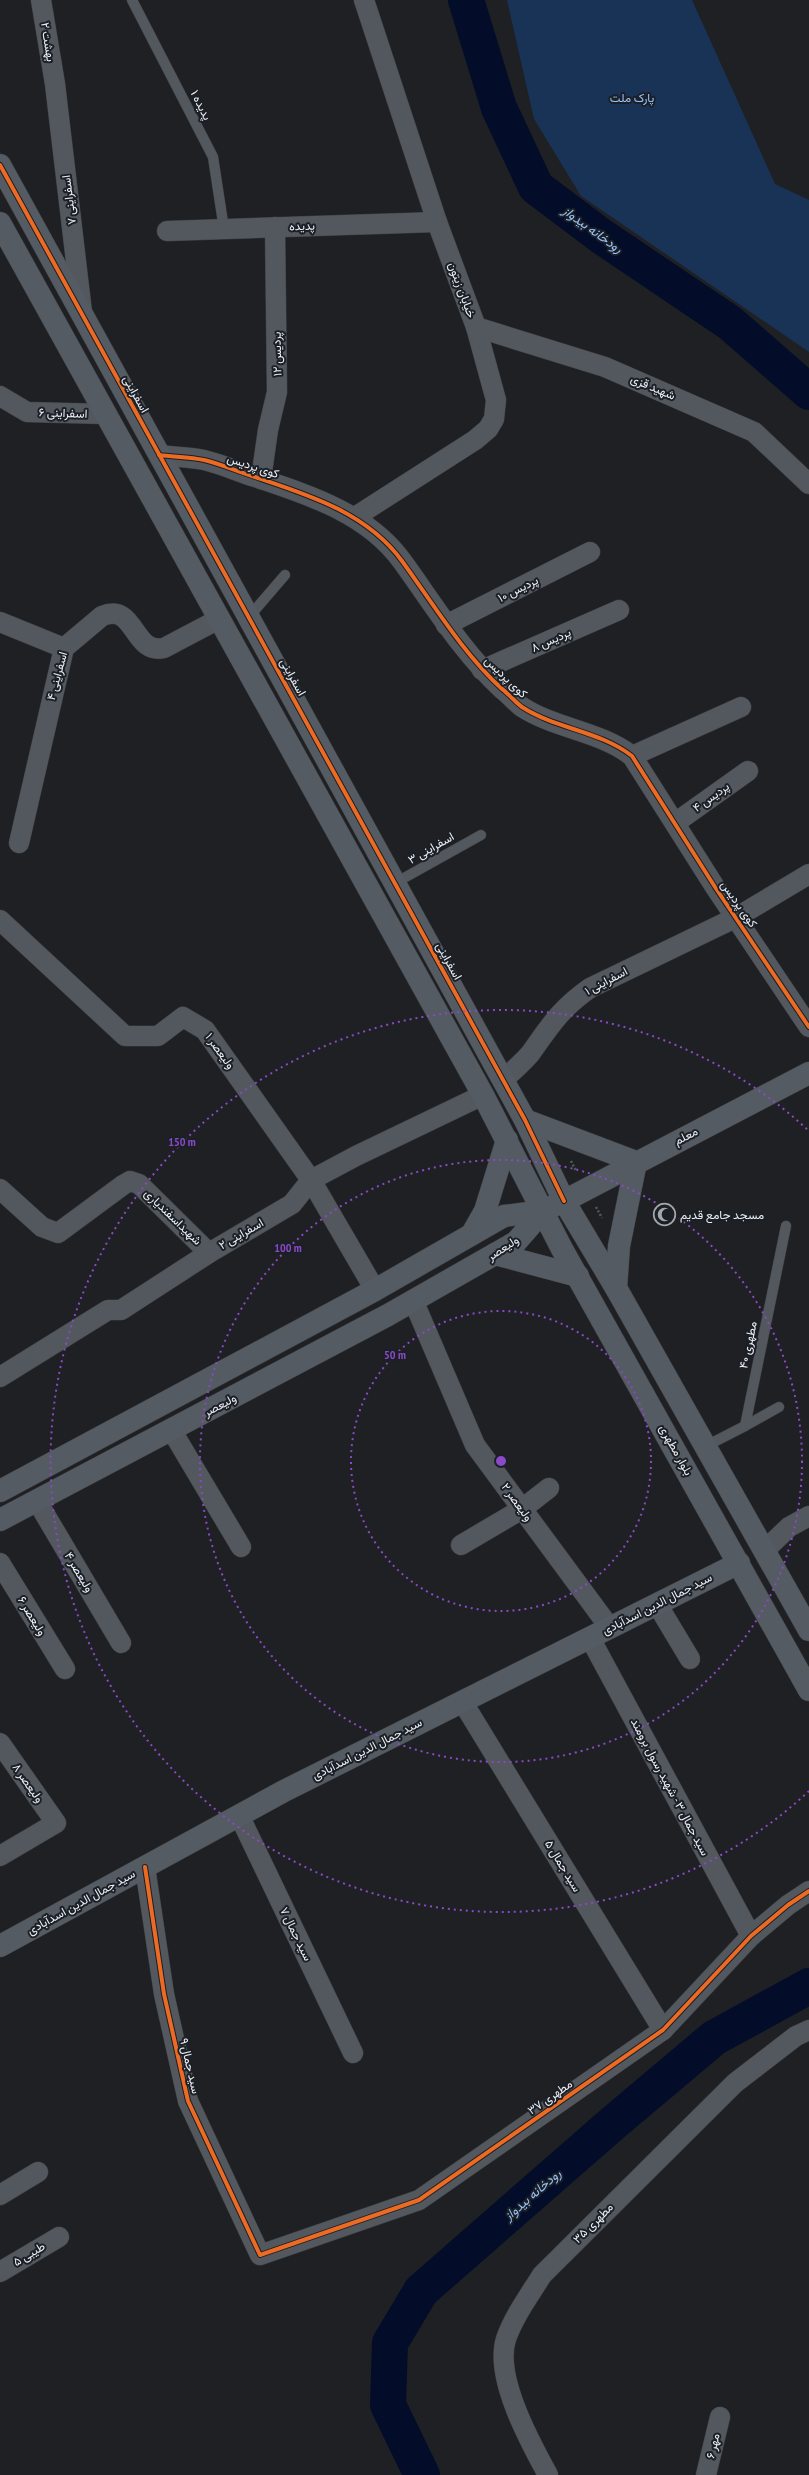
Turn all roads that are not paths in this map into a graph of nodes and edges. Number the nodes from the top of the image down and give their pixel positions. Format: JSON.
{"nodes":[{"id":1,"x":41,"y":0,"type":"edge"},
{"id":2,"x":132,"y":0,"type":"edge"},
{"id":3,"x":364,"y":0,"type":"edge"},
{"id":4,"x":55,"y":84,"type":"joint"},
{"id":5,"x":0,"y":165,"type":"edge"},
{"id":6,"x":437,"y":222,"type":"junction"},
{"id":7,"x":0,"y":223,"type":"edge"},
{"id":8,"x":275,"y":227,"type":"junction"},
{"id":9,"x":224,"y":229,"type":"junction"},
{"id":10,"x":167,"y":231,"type":"dead end"},
{"id":11,"x":82,"y":316,"type":"junction"},
{"id":12,"x":476,"y":327,"type":"junction"},
{"id":13,"x":0,"y":396,"type":"edge"},
{"id":14,"x":106,"y":414,"type":"junction"},
{"id":15,"x":159,"y":455,"type":"junction"},
{"id":16,"x":261,"y":479,"type":"junction"},
{"id":17,"x":809,"y":484,"type":"edge"},
{"id":18,"x":355,"y":517,"type":"junction"},
{"id":19,"x":590,"y":552,"type":"dead end"},
{"id":20,"x":286,"y":575,"type":"dead end"},
{"id":21,"x":619,"y":610,"type":"dead end"},
{"id":22,"x":248,"y":618,"type":"junction"},
{"id":23,"x":219,"y":619,"type":"junction"},
{"id":24,"x":0,"y":622,"type":"edge"},
{"id":25,"x":446,"y":625,"type":"junction"},
{"id":26,"x":64,"y":648,"type":"junction"},
{"id":27,"x":482,"y":670,"type":"junction"},
{"id":28,"x":741,"y":707,"type":"dead end"},
{"id":29,"x":632,"y":756,"type":"junction"},
{"id":30,"x":748,"y":771,"type":"dead end"},
{"id":31,"x":675,"y":823,"type":"junction"},
{"id":32,"x":481,"y":835,"type":"dead end"},
{"id":33,"x":19,"y":843,"type":"dead end"},
{"id":34,"x":809,"y":874,"type":"edge"},
{"id":35,"x":395,"y":883,"type":"junction"},
{"id":36,"x":737,"y":917,"type":"junction"},
{"id":37,"x":0,"y":920,"type":"edge"},
{"id":38,"x":444,"y":973,"type":"junction"},
{"id":39,"x":422,"y":987,"type":"junction"},
{"id":40,"x":809,"y":1027,"type":"edge"},
{"id":41,"x":809,"y":1073,"type":"edge"},
{"id":42,"x":503,"y":1080,"type":"junction"},
{"id":43,"x":483,"y":1095,"type":"junction"},
{"id":44,"x":525,"y":1120,"type":"junction"},
{"id":45,"x":507,"y":1140,"type":"junction"},
{"id":46,"x":636,"y":1162,"type":"junction"},
{"id":47,"x":312,"y":1180,"type":"junction"},
{"id":48,"x":0,"y":1189,"type":"edge"},
{"id":49,"x":564,"y":1201,"type":"junction"},
{"id":50,"x":543,"y":1211,"type":"junction"},
{"id":51,"x":786,"y":1226,"type":"dead end"},
{"id":52,"x":472,"y":1234,"type":"junction"},
{"id":53,"x":209,"y":1253,"type":"junction"},
{"id":54,"x":495,"y":1254,"type":"junction"},
{"id":55,"x":578,"y":1276,"type":"junction"},
{"id":56,"x":616,"y":1288,"type":"junction"},
{"id":57,"x":375,"y":1290,"type":"junction"},
{"id":58,"x":413,"y":1300,"type":"junction"},
{"id":59,"x":388,"y":1315,"type":"junction"},
{"id":60,"x":0,"y":1377,"type":"edge"},
{"id":61,"x":779,"y":1407,"type":"dead end"},
{"id":62,"x":745,"y":1426,"type":"junction"},
{"id":63,"x":172,"y":1431,"type":"junction"},
{"id":64,"x":706,"y":1446,"type":"junction"},
{"id":65,"x":549,"y":1488,"type":"dead end"},
{"id":66,"x":0,"y":1491,"type":"edge"},
{"id":67,"x":37,"y":1501,"type":"junction"},
{"id":68,"x":522,"y":1509,"type":"junction"},
{"id":69,"x":809,"y":1516,"type":"edge"},
{"id":70,"x":0,"y":1520,"type":"edge"},
{"id":71,"x":461,"y":1544,"type":"dead end"},
{"id":72,"x":241,"y":1547,"type":"dead end"},
{"id":73,"x":765,"y":1550,"type":"junction"},
{"id":74,"x":0,"y":1563,"type":"edge"},
{"id":75,"x":739,"y":1563,"type":"junction"},
{"id":76,"x":657,"y":1604,"type":"junction"},
{"id":77,"x":610,"y":1628,"type":"junction"},
{"id":78,"x":809,"y":1630,"type":"edge"},
{"id":79,"x":590,"y":1638,"type":"junction"},
{"id":80,"x":120,"y":1643,"type":"dead end"},
{"id":81,"x":690,"y":1659,"type":"dead end"},
{"id":82,"x":65,"y":1670,"type":"dead end"},
{"id":83,"x":809,"y":1690,"type":"edge"},
{"id":84,"x":462,"y":1701,"type":"junction"},
{"id":85,"x":0,"y":1743,"type":"edge"},
{"id":86,"x":239,"y":1815,"type":"junction"},
{"id":87,"x":0,"y":1856,"type":"edge"},
{"id":88,"x":145,"y":1867,"type":"junction"},
{"id":89,"x":809,"y":1891,"type":"edge"},
{"id":90,"x":750,"y":1936,"type":"junction"},
{"id":91,"x":0,"y":1946,"type":"edge"},
{"id":92,"x":663,"y":2030,"type":"junction"},
{"id":93,"x":809,"y":2030,"type":"edge"},
{"id":94,"x":353,"y":2053,"type":"dead end"},
{"id":95,"x":38,"y":2172,"type":"dead end"},
{"id":96,"x":0,"y":2195,"type":"edge"},
{"id":97,"x":58,"y":2237,"type":"dead end"},
{"id":98,"x":260,"y":2255,"type":"joint"},
{"id":99,"x":0,"y":2272,"type":"edge"},
{"id":100,"x":720,"y":2417,"type":"dead end"},
{"id":101,"x":548,"y":2475,"type":"edge"},
{"id":102,"x":706,"y":2475,"type":"edge"}],
"edges":[{"from":1,"to":4,"type":"street","name":"بهشت ۲"},
{"from":2,"to":9,"type":"lane","name":"پدیده ۱"},
{"from":3,"to":6,"type":"street","name":"خیابان زیتون"},
{"from":4,"to":11,"type":"street","name":"اسفراینی ۷"},
{"from":5,"to":11,"type":"street","name":"اسفراینی"},
{"from":6,"to":8,"type":"street","name":"پدیده"},
{"from":6,"to":12,"type":"street","name":"خیابان زیتون"},
{"from":7,"to":14,"type":"street"},
{"from":8,"to":9,"type":"street","name":"پدیده"},
{"from":8,"to":16,"type":"street","name":"پردیس ۱۲"},
{"from":9,"to":10,"type":"street","name":"پدیده"},
{"from":11,"to":15,"type":"street","name":"اسفراینی"},
{"from":12,"to":17,"type":"street","name":"شهید قزی"},
{"from":12,"to":18,"type":"street","name":"خیابان زیتون"},
{"from":13,"to":14,"type":"street","name":"اسفراینی ۶"},
{"from":14,"to":23,"type":"street"},
{"from":15,"to":16,"type":"street","name":"کوی پردیس"},
{"from":15,"to":22,"type":"street","name":"اسفراینی"},
{"from":16,"to":18,"type":"street","name":"کوی پردیس"},
{"from":18,"to":25,"type":"street","name":"کوی پردیس"},
{"from":19,"to":25,"type":"street","name":"پردیس ۱۰"},
{"from":20,"to":22,"type":"lane"},
{"from":21,"to":27,"type":"street","name":"پردیس ۸"},
{"from":22,"to":35,"type":"street","name":"اسفراینی"},
{"from":23,"to":26,"type":"street","name":"اسفراینی ۴"},
{"from":23,"to":39,"type":"street"},
{"from":24,"to":26,"type":"street"},
{"from":25,"to":27,"type":"street","name":"کوی پردیس"},
{"from":26,"to":33,"type":"street","name":"اسفراینی ۴"},
{"from":27,"to":29,"type":"street","name":"کوی پردیس"},
{"from":28,"to":29,"type":"street"},
{"from":29,"to":31,"type":"street","name":"کوی پردیس"},
{"from":30,"to":31,"type":"street","name":"پردیس ۴"},
{"from":31,"to":36,"type":"street","name":"کوی پردیس"},
{"from":32,"to":35,"type":"lane","name":"اسفراینی ۳"},
{"from":34,"to":36,"type":"street","name":"اسفراینی ۱"},
{"from":35,"to":38,"type":"street","name":"اسفراینی"},
{"from":36,"to":40,"type":"street","name":"کوی پردیس"},
{"from":36,"to":42,"type":"street","name":"اسفراینی ۱"},
{"from":37,"to":47,"type":"street","name":"ولیعصر ۱"},
{"from":38,"to":39,"type":"street"},
{"from":38,"to":42,"type":"street","name":"اسفراینی"},
{"from":39,"to":43,"type":"street"},
{"from":41,"to":46,"type":"street","name":"معلم"},
{"from":42,"to":44,"type":"street","name":"اسفراینی"},
{"from":43,"to":45,"type":"street"},
{"from":43,"to":47,"type":"street","name":"اسفراینی ۲"},
{"from":44,"to":46,"type":"street"},
{"from":44,"to":49,"type":"street","name":"اسفراینی"},
{"from":45,"to":50,"type":"street"},
{"from":45,"to":52,"type":"street"},
{"from":46,"to":49,"type":"street","name":"معلم"},
{"from":46,"to":56,"type":"street"},
{"from":47,"to":53,"type":"street","name":"اسفراینی ۲"},
{"from":47,"to":57,"type":"street","name":"ولیعصر ۱"},
{"from":48,"to":53,"type":"street","name":"شهیداسفندیاری"},
{"from":49,"to":50,"type":"street","name":"معلم"},
{"from":49,"to":56,"type":"street"},
{"from":50,"to":52,"type":"street","name":"ولیعصر"},
{"from":50,"to":54,"type":"street","name":"ولیعصر"},
{"from":50,"to":55,"type":"street","name":"بلوار مطهری"},
{"from":51,"to":62,"type":"lane","name":"مطهری ۴۰"},
{"from":52,"to":57,"type":"street","name":"ولیعصر"},
{"from":53,"to":60,"type":"street","name":"اسفراینی ۲"},
{"from":54,"to":55,"type":"street"},
{"from":54,"to":58,"type":"street","name":"ولیعصر"},
{"from":55,"to":75,"type":"street","name":"بلوار مطهری"},
{"from":56,"to":64,"type":"street"},
{"from":57,"to":59,"type":"street"},
{"from":57,"to":66,"type":"street","name":"ولیعصر"},
{"from":58,"to":59,"type":"street","name":"ولیعصر"},
{"from":58,"to":68,"type":"street","name":"ولیعصر ۲"},
{"from":59,"to":63,"type":"street","name":"ولیعصر"},
{"from":61,"to":62,"type":"lane"},
{"from":62,"to":64,"type":"lane"},
{"from":63,"to":67,"type":"street","name":"ولیعصر"},
{"from":63,"to":72,"type":"street"},
{"from":64,"to":73,"type":"street"},
{"from":65,"to":68,"type":"street"},
{"from":67,"to":70,"type":"street","name":"ولیعصر"},
{"from":67,"to":80,"type":"street","name":"ولیعصر ۴"},
{"from":68,"to":71,"type":"street"},
{"from":68,"to":77,"type":"street","name":"ولیعصر ۲"},
{"from":69,"to":73,"type":"street"},
{"from":73,"to":78,"type":"street"},
{"from":74,"to":82,"type":"street","name":"ولیعصر ۶"},
{"from":75,"to":76,"type":"street","name":"سید جمال الدین اسدآبادی"},
{"from":75,"to":83,"type":"street","name":"بلوار مطهری"},
{"from":76,"to":77,"type":"street","name":"سید جمال الدین اسدآبادی"},
{"from":76,"to":81,"type":"street"},
{"from":77,"to":79,"type":"street","name":"سید جمال الدین اسدآبادی"},
{"from":79,"to":84,"type":"street","name":"سید جمال الدین اسدآبادی"},
{"from":79,"to":90,"type":"street","name":"سید جمال ۳ - شهید رسول برومند"},
{"from":84,"to":86,"type":"street","name":"سید جمال الدین اسدآبادی"},
{"from":84,"to":92,"type":"street","name":"سید جمال ۵"},
{"from":85,"to":87,"type":"street","name":"ولیعصر ۸"},
{"from":86,"to":88,"type":"street","name":"سید جمال الدین اسدآبادی"},
{"from":86,"to":94,"type":"street","name":"سید جمال ۷"},
{"from":88,"to":91,"type":"street","name":"سید جمال الدین اسدآبادی"},
{"from":88,"to":98,"type":"street","name":"سید جمال ۹"},
{"from":89,"to":90,"type":"street","name":"مطهری ۳۷"},
{"from":90,"to":92,"type":"street","name":"مطهری ۳۷"},
{"from":92,"to":98,"type":"street","name":"مطهری ۳۷"},
{"from":93,"to":101,"type":"street","name":"مطهری ۳۵"},
{"from":95,"to":96,"type":"street"},
{"from":97,"to":99,"type":"street","name":"طیبی ۵"},
{"from":100,"to":102,"type":"street","name":"مهر ۶"}]}
